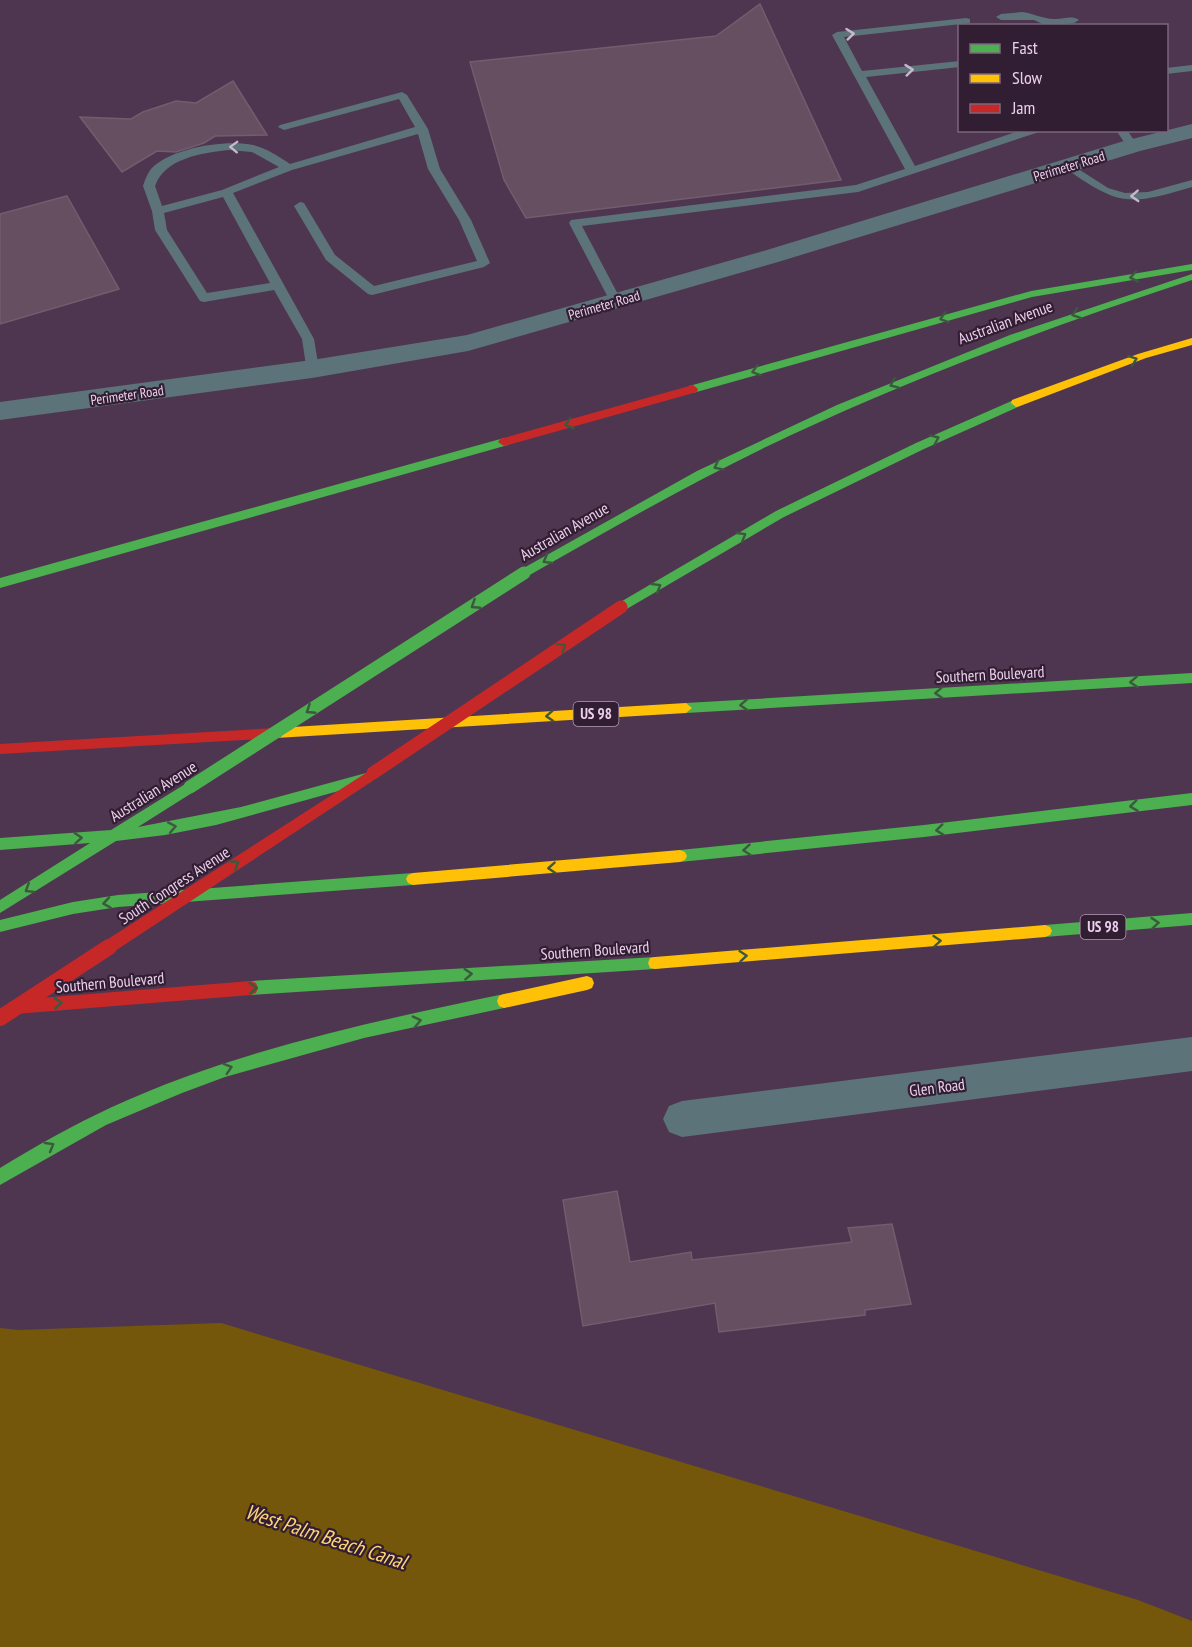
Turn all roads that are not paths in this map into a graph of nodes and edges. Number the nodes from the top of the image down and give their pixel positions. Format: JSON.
{"nodes":[{"id":1,"x":1001,"y":17,"type":"dead end"},
{"id":2,"x":1074,"y":20,"type":"dead end"},
{"id":3,"x":966,"y":21,"type":"dead end"},
{"id":4,"x":1053,"y":24,"type":"edge"},
{"id":5,"x":958,"y":64,"type":"edge"},
{"id":6,"x":1192,"y":68,"type":"edge"},
{"id":7,"x":1168,"y":71,"type":"edge"},
{"id":8,"x":860,"y":75,"type":"junction"},
{"id":9,"x":284,"y":127,"type":"dead end"},
{"id":10,"x":422,"y":129,"type":"junction"},
{"id":11,"x":1192,"y":131,"type":"edge"},
{"id":12,"x":1029,"y":132,"type":"edge"},
{"id":13,"x":1127,"y":138,"type":"edge"},
{"id":14,"x":1069,"y":166,"type":"junction"},
{"id":15,"x":288,"y":168,"type":"junction"},
{"id":16,"x":912,"y":171,"type":"junction"},
{"id":17,"x":1192,"y":183,"type":"edge"},
{"id":18,"x":226,"y":192,"type":"junction"},
{"id":19,"x":300,"y":206,"type":"dead end"},
{"id":20,"x":158,"y":211,"type":"junction"},
{"id":21,"x":1192,"y":267,"type":"edge"},
{"id":22,"x":1192,"y":277,"type":"edge"},
{"id":23,"x":279,"y":285,"type":"junction"},
{"id":24,"x":616,"y":302,"type":"junction"},
{"id":25,"x":1192,"y":341,"type":"edge"},
{"id":26,"x":312,"y":369,"type":"junction"},
{"id":27,"x":0,"y":411,"type":"edge"},
{"id":28,"x":0,"y":583,"type":"edge"},
{"id":29,"x":1192,"y":678,"type":"edge"},
{"id":30,"x":0,"y":749,"type":"edge"},
{"id":31,"x":370,"y":775,"type":"junction"},
{"id":32,"x":1192,"y":799,"type":"edge"},
{"id":33,"x":114,"y":835,"type":"junction"},
{"id":34,"x":0,"y":844,"type":"edge"},
{"id":35,"x":187,"y":897,"type":"junction"},
{"id":36,"x":0,"y":907,"type":"edge"},
{"id":37,"x":1192,"y":920,"type":"edge"},
{"id":38,"x":0,"y":926,"type":"edge"},
{"id":39,"x":684,"y":961,"type":"junction"},
{"id":40,"x":0,"y":1009,"type":"edge"},
{"id":41,"x":0,"y":1018,"type":"edge"},
{"id":42,"x":1192,"y":1054,"type":"edge"},
{"id":43,"x":682,"y":1119,"type":"dead end"},
{"id":44,"x":0,"y":1177,"type":"edge"}],
"edges":[{"from":1,"to":4,"type":"lane"},
{"from":2,"to":4,"type":"lane"},
{"from":8,"to":3,"type":"lane","one_way":true},
{"from":8,"to":5,"type":"lane","one_way":true},
{"from":6,"to":7,"type":"lane"},
{"from":8,"to":16,"type":"lane"},
{"from":9,"to":10,"type":"lane"},
{"from":10,"to":15,"type":"lane"},
{"from":10,"to":19,"type":"lane"},
{"from":11,"to":13,"type":"street","name":"Perimeter Road"},
{"from":12,"to":16,"type":"lane"},
{"from":13,"to":14,"type":"street","name":"Perimeter Road"},
{"from":17,"to":14,"type":"lane","one_way":true},
{"from":14,"to":24,"type":"street","name":"Perimeter Road"},
{"from":15,"to":18,"type":"lane"},
{"from":15,"to":20,"type":"lane","one_way":true},
{"from":16,"to":24,"type":"lane"},
{"from":18,"to":20,"type":"lane"},
{"from":18,"to":23,"type":"lane"},
{"from":20,"to":23,"type":"lane"},
{"from":21,"to":28,"type":"main road","one_way":true},
{"from":22,"to":33,"type":"main road","name":"Australian Avenue","one_way":true,"bridge":true},
{"from":23,"to":26,"type":"lane"},
{"from":24,"to":26,"type":"street","name":"Perimeter Road"},
{"from":31,"to":25,"type":"main road","one_way":true,"bridge":true},
{"from":26,"to":27,"type":"street","name":"Perimeter Road"},
{"from":29,"to":30,"type":"main road","name":"Southern Boulevard","number":"US 98","one_way":true},
{"from":33,"to":31,"type":"main road","one_way":true},
{"from":35,"to":31,"type":"main road","name":"South Congress Avenue","one_way":true},
{"from":32,"to":35,"type":"main road","one_way":true},
{"from":34,"to":33,"type":"main road","one_way":true},
{"from":33,"to":36,"type":"main road","name":"Australian Avenue","one_way":true},
{"from":35,"to":38,"type":"main road","one_way":true},
{"from":35,"to":41,"type":"main road","name":"South Congress Avenue","bridge":true},
{"from":39,"to":37,"type":"main road","name":"Southern Boulevard","number":"US 98","one_way":true},
{"from":40,"to":39,"type":"main road","name":"Southern Boulevard","number":"US 98","one_way":true},
{"from":44,"to":39,"type":"main road","one_way":true},
{"from":42,"to":43,"type":"street","name":"Glen Road"}]}
